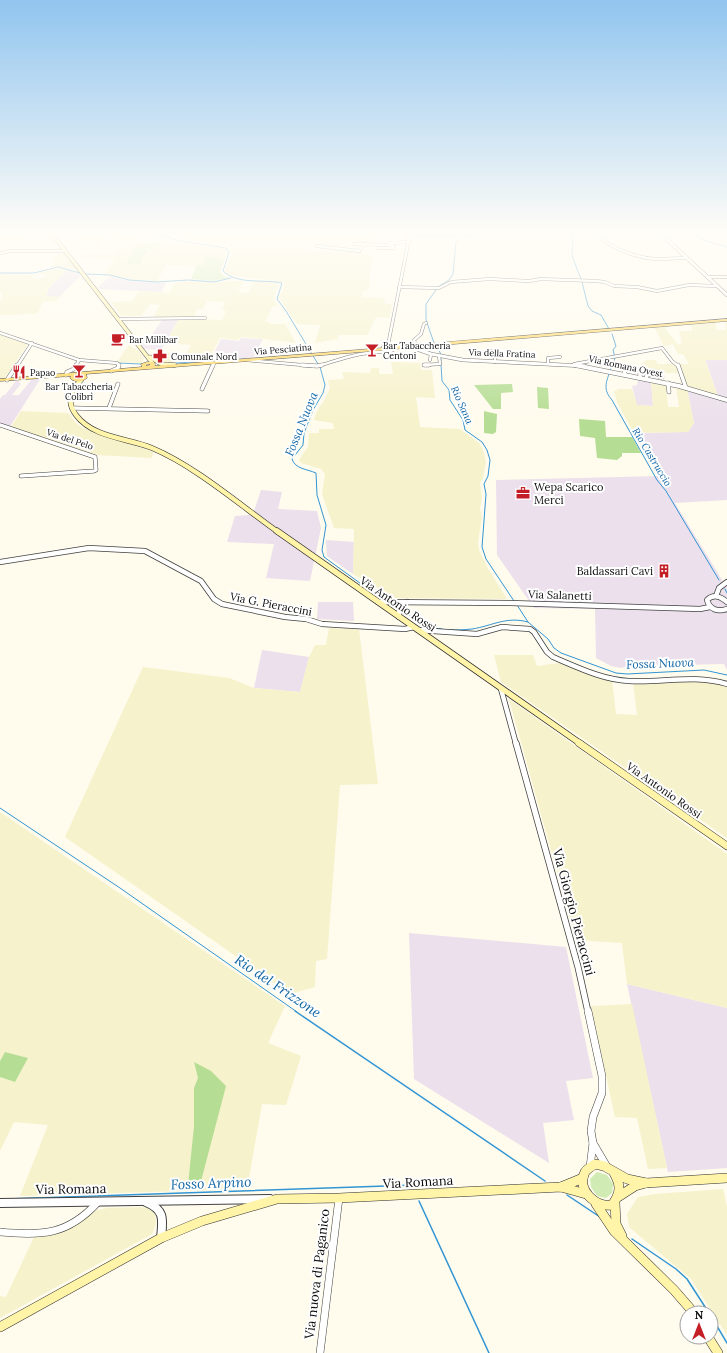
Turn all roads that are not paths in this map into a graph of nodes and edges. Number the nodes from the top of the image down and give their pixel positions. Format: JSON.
{"nodes":[{"id":1,"x":101,"y":297,"type":"edge"},
{"id":2,"x":397,"y":297,"type":"edge"},
{"id":3,"x":205,"y":318,"type":"dead end"},
{"id":4,"x":118,"y":319,"type":"junction"},
{"id":5,"x":727,"y":320,"type":"edge"},
{"id":6,"x":426,"y":323,"type":"dead end"},
{"id":7,"x":0,"y":333,"type":"edge"},
{"id":8,"x":32,"y":343,"type":"junction"},
{"id":9,"x":416,"y":346,"type":"junction"},
{"id":10,"x":390,"y":347,"type":"junction"},
{"id":11,"x":406,"y":347,"type":"junction"},
{"id":12,"x":490,"y":350,"type":"dead end"},
{"id":13,"x":431,"y":354,"type":"junction"},
{"id":14,"x":146,"y":355,"type":"junction"},
{"id":15,"x":441,"y":356,"type":"junction"},
{"id":16,"x":560,"y":357,"type":"dead end"},
{"id":17,"x":79,"y":360,"type":"junction"},
{"id":18,"x":246,"y":360,"type":"junction"},
{"id":19,"x":430,"y":360,"type":"dead end"},
{"id":20,"x":495,"y":362,"type":"junction"},
{"id":21,"x":548,"y":362,"type":"junction"},
{"id":22,"x":214,"y":363,"type":"junction"},
{"id":23,"x":574,"y":364,"type":"junction"},
{"id":24,"x":147,"y":365,"type":"junction"},
{"id":25,"x":180,"y":365,"type":"junction"},
{"id":26,"x":424,"y":365,"type":"dead end"},
{"id":27,"x":624,"y":368,"type":"dead end"},
{"id":28,"x":111,"y":371,"type":"junction"},
{"id":29,"x":64,"y":375,"type":"junction"},
{"id":30,"x":85,"y":375,"type":"junction"},
{"id":31,"x":625,"y":375,"type":"junction"},
{"id":32,"x":74,"y":377,"type":"junction"},
{"id":33,"x":662,"y":377,"type":"dead end"},
{"id":34,"x":0,"y":380,"type":"edge"},
{"id":35,"x":7,"y":380,"type":"junction"},
{"id":36,"x":80,"y":380,"type":"junction"},
{"id":37,"x":648,"y":381,"type":"junction"},
{"id":38,"x":668,"y":383,"type":"junction"},
{"id":39,"x":118,"y":384,"type":"dead end"},
{"id":40,"x":74,"y":386,"type":"junction"},
{"id":41,"x":686,"y":388,"type":"junction"},
{"id":42,"x":202,"y":389,"type":"dead end"},
{"id":43,"x":668,"y":392,"type":"dead end"},
{"id":44,"x":727,"y":400,"type":"edge"},
{"id":45,"x":72,"y":408,"type":"junction"},
{"id":46,"x":110,"y":408,"type":"junction"},
{"id":47,"x":208,"y":411,"type":"dead end"},
{"id":48,"x":0,"y":425,"type":"edge"},
{"id":49,"x":21,"y":476,"type":"dead end"},
{"id":50,"x":0,"y":562,"type":"edge"},
{"id":51,"x":727,"y":582,"type":"edge"},
{"id":52,"x":716,"y":596,"type":"junction"},
{"id":53,"x":409,"y":601,"type":"junction"},
{"id":54,"x":376,"y":602,"type":"junction"},
{"id":55,"x":393,"y":602,"type":"junction"},
{"id":56,"x":727,"y":602,"type":"edge"},
{"id":57,"x":399,"y":606,"type":"junction"},
{"id":58,"x":710,"y":607,"type":"junction"},
{"id":59,"x":727,"y":609,"type":"edge"},
{"id":60,"x":388,"y":610,"type":"junction"},
{"id":61,"x":399,"y":617,"type":"junction"},
{"id":62,"x":416,"y":628,"type":"junction"},
{"id":63,"x":727,"y":684,"type":"edge"},
{"id":64,"x":501,"y":689,"type":"junction"},
{"id":65,"x":727,"y":846,"type":"edge"},
{"id":66,"x":593,"y":1143,"type":"junction"},
{"id":67,"x":590,"y":1167,"type":"junction"},
{"id":68,"x":611,"y":1170,"type":"junction"},
{"id":69,"x":583,"y":1178,"type":"junction"},
{"id":70,"x":727,"y":1178,"type":"edge"},
{"id":71,"x":646,"y":1183,"type":"junction"},
{"id":72,"x":561,"y":1187,"type":"junction"},
{"id":73,"x":586,"y":1194,"type":"junction"},
{"id":74,"x":339,"y":1198,"type":"junction"},
{"id":75,"x":277,"y":1199,"type":"junction"},
{"id":76,"x":616,"y":1200,"type":"junction"},
{"id":77,"x":142,"y":1201,"type":"junction"},
{"id":78,"x":98,"y":1202,"type":"junction"},
{"id":79,"x":0,"y":1203,"type":"edge"},
{"id":80,"x":596,"y":1204,"type":"junction"},
{"id":81,"x":0,"y":1232,"type":"edge"},
{"id":82,"x":161,"y":1238,"type":"junction"},
{"id":83,"x":624,"y":1241,"type":"junction"},
{"id":84,"x":687,"y":1305,"type":"edge"},
{"id":85,"x":0,"y":1327,"type":"edge"},
{"id":86,"x":320,"y":1353,"type":"edge"}],
"edges":[{"from":1,"to":4,"type":"main road"},
{"from":2,"to":10,"type":"street"},
{"from":3,"to":4,"type":"street"},
{"from":4,"to":14,"type":"main road"},
{"from":5,"to":9,"type":"main road","name":"Via Pesciatina"},
{"from":6,"to":9,"type":"street"},
{"from":7,"to":8,"type":"street"},
{"from":8,"to":17,"type":"street"},
{"from":8,"to":35,"type":"street"},
{"from":9,"to":11,"type":"main road","name":"Via Pesciatina"},
{"from":10,"to":11,"type":"main road","name":"Via Pesciatina"},
{"from":10,"to":18,"type":"main road","name":"Via Pesciatina"},
{"from":10,"to":18,"type":"street"},
{"from":11,"to":13,"type":"street","name":"Via della Fratina"},
{"from":12,"to":20,"type":"street"},
{"from":13,"to":15,"type":"street","name":"Via della Fratina"},
{"from":13,"to":19,"type":"street"},
{"from":14,"to":24,"type":"main road"},
{"from":14,"to":24,"type":"main road"},
{"from":14,"to":25,"type":"main road"},
{"from":15,"to":20,"type":"street","name":"Via della Fratina"},
{"from":15,"to":26,"type":"street"},
{"from":16,"to":21,"type":"street"},
{"from":17,"to":28,"type":"street"},
{"from":17,"to":29,"type":"street"},
{"from":18,"to":22,"type":"main road","name":"Via Pesciatina"},
{"from":20,"to":21,"type":"street","name":"Via della Fratina"},
{"from":21,"to":23,"type":"street","name":"Via della Fratina"},
{"from":22,"to":25,"type":"main road","name":"Via Pesciatina"},
{"from":22,"to":42,"type":"street"},
{"from":23,"to":31,"type":"street","name":"Via Romana Ovest"},
{"from":23,"to":41,"type":"street"},
{"from":24,"to":25,"type":"main road","name":"Via Pesciatina"},
{"from":24,"to":28,"type":"main road","name":"Via Pesciatina"},
{"from":27,"to":31,"type":"street"},
{"from":28,"to":30,"type":"main road","name":"Via Pesciatina"},
{"from":29,"to":32,"type":"main road","name":"Via Pesciatina"},
{"from":29,"to":35,"type":"main road","name":"Via Pesciatina"},
{"from":30,"to":32,"type":"main road","name":"Via Pesciatina"},
{"from":30,"to":36,"type":"main road","name":"Via Pesciatina"},
{"from":31,"to":37,"type":"street","name":"Via Romana Ovest"},
{"from":32,"to":36,"type":"main road","name":"Via Pesciatina"},
{"from":32,"to":40,"type":"main road"},
{"from":33,"to":37,"type":"street"},
{"from":34,"to":35,"type":"main road","name":"Via Pesciatina"},
{"from":36,"to":40,"type":"main road"},
{"from":37,"to":38,"type":"street","name":"Via Romana Ovest"},
{"from":38,"to":41,"type":"street","name":"Via Romana Ovest"},
{"from":38,"to":43,"type":"street"},
{"from":39,"to":46,"type":"street"},
{"from":40,"to":45,"type":"main road"},
{"from":41,"to":44,"type":"street","name":"Via Romana Ovest"},
{"from":45,"to":46,"type":"street"},
{"from":45,"to":54,"type":"main road","name":"Via Antonio Rossi"},
{"from":46,"to":47,"type":"street"},
{"from":48,"to":49,"type":"street","name":"Via del Pelo"},
{"from":50,"to":62,"type":"street","name":"Via G. Pieraccini"},
{"from":51,"to":52,"type":"street"},
{"from":52,"to":56,"type":"street"},
{"from":52,"to":58,"type":"street"},
{"from":53,"to":55,"type":"street","name":"Via Salanetti"},
{"from":53,"to":57,"type":"street"},
{"from":53,"to":58,"type":"street","name":"Via Salanetti"},
{"from":54,"to":55,"type":"street","name":"Via Salanetti"},
{"from":54,"to":60,"type":"main road","name":"Via Antonio Rossi"},
{"from":55,"to":60,"type":"street"},
{"from":57,"to":60,"type":"street"},
{"from":57,"to":61,"type":"street"},
{"from":58,"to":59,"type":"street","name":"Via Salanetti"},
{"from":60,"to":61,"type":"main road","name":"Via Antonio Rossi"},
{"from":61,"to":62,"type":"main road","name":"Via Antonio Rossi"},
{"from":62,"to":63,"type":"street","name":"Via G. Pieraccini"},
{"from":62,"to":64,"type":"main road","name":"Via Antonio Rossi"},
{"from":64,"to":65,"type":"main road","name":"Via Antonio Rossi"},
{"from":64,"to":66,"type":"street","name":"Via Giorgio Pieraccini"},
{"from":66,"to":67,"type":"street","name":"Via Giorgio Pieraccini"},
{"from":66,"to":68,"type":"street","name":"Via Giorgio Pieraccini"},
{"from":67,"to":68,"type":"main road"},
{"from":67,"to":69,"type":"main road"},
{"from":68,"to":71,"type":"main road"},
{"from":68,"to":76,"type":"main road"},
{"from":69,"to":72,"type":"main road"},
{"from":69,"to":73,"type":"main road"},
{"from":70,"to":71,"type":"main road"},
{"from":71,"to":76,"type":"main road"},
{"from":72,"to":73,"type":"main road"},
{"from":72,"to":74,"type":"main road","name":"Via Romana"},
{"from":73,"to":80,"type":"main road"},
{"from":74,"to":75,"type":"main road","name":"Via Romana"},
{"from":74,"to":86,"type":"street","name":"Via nuova di Paganico"},
{"from":75,"to":77,"type":"street","name":"Via Romana"},
{"from":75,"to":82,"type":"main road","name":"Via Romana"},
{"from":76,"to":80,"type":"main road"},
{"from":76,"to":83,"type":"main road"},
{"from":77,"to":78,"type":"street","name":"Via Romana"},
{"from":77,"to":82,"type":"street"},
{"from":78,"to":79,"type":"street","name":"Via Romana"},
{"from":78,"to":81,"type":"street"},
{"from":80,"to":83,"type":"main road"},
{"from":82,"to":85,"type":"main road","name":"Via Romana"},
{"from":83,"to":84,"type":"main road"}]}
